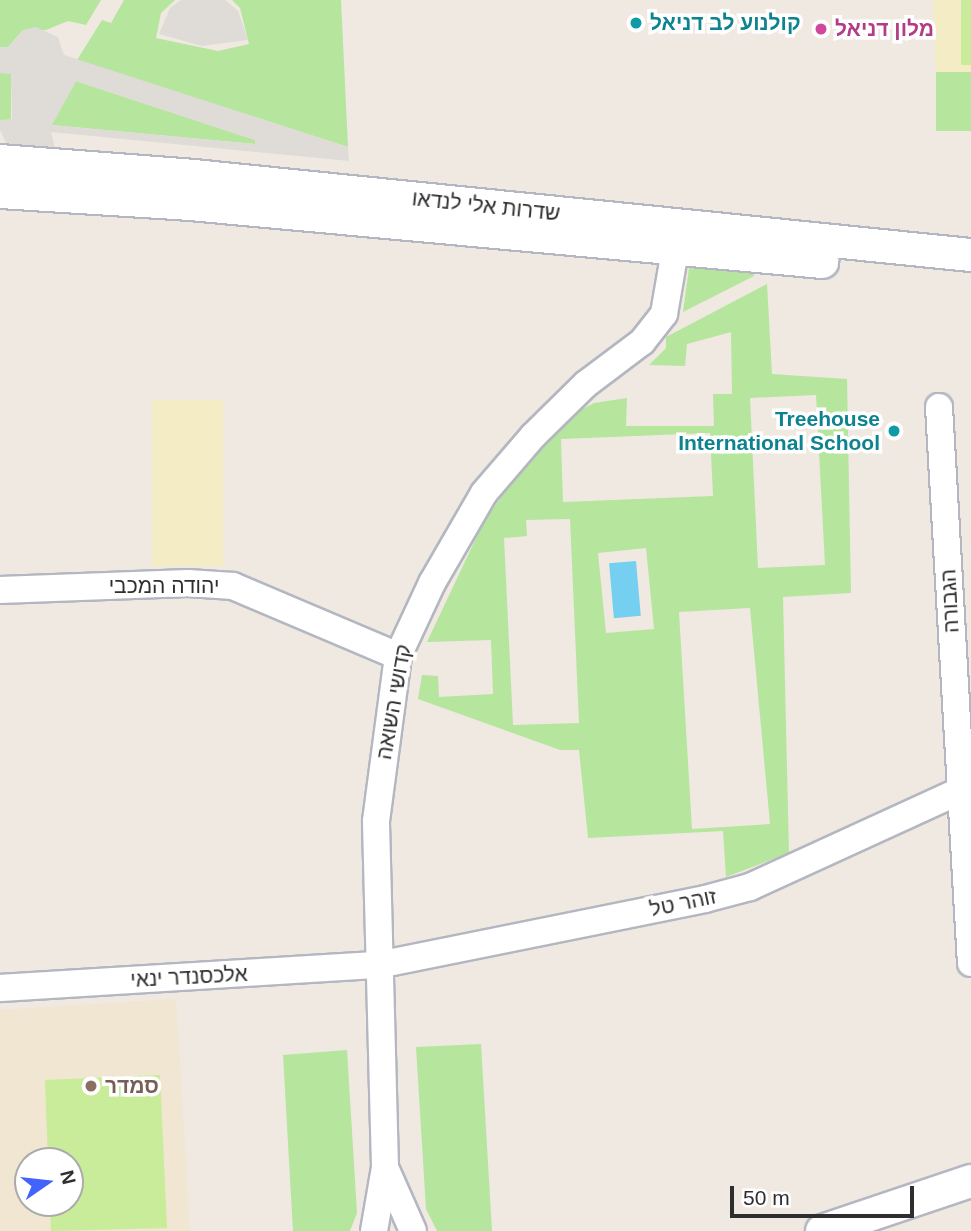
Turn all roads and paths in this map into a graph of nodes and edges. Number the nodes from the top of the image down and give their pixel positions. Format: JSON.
{"nodes":[{"id":1,"x":0,"y":161,"type":"edge"},
{"id":2,"x":0,"y":192,"type":"edge"},
{"id":3,"x":668,"y":251,"type":"junction"},
{"id":4,"x":971,"y":255,"type":"edge"},
{"id":5,"x":971,"y":277,"type":"edge"},
{"id":6,"x":939,"y":407,"type":"dead end"},
{"id":7,"x":0,"y":590,"type":"edge"},
{"id":8,"x":398,"y":656,"type":"junction"},
{"id":9,"x":966,"y":788,"type":"edge"},
{"id":10,"x":971,"y":963,"type":"edge"},
{"id":11,"x":378,"y":965,"type":"junction"},
{"id":12,"x":0,"y":988,"type":"edge"},
{"id":13,"x":385,"y":1167,"type":"junction"},
{"id":14,"x":971,"y":1181,"type":"edge"},
{"id":15,"x":374,"y":1231,"type":"edge"},
{"id":16,"x":413,"y":1231,"type":"edge"},
{"id":17,"x":822,"y":1231,"type":"edge"}],
"edges":[{"from":1,"to":4,"type":"street","name":"שדרות אלי לנדאו"},
{"from":2,"to":3,"type":"street","name":"שדרות אלי לנדאו"},
{"from":3,"to":5,"type":"street","name":"שדרות אלי לנדאו"},
{"from":3,"to":8,"type":"street","name":"קדושי השואה"},
{"from":6,"to":9,"type":"street","name":"הגבורה"},
{"from":7,"to":8,"type":"street","name":"יהודה המכבי"},
{"from":8,"to":11,"type":"street","name":"קדושי השואה"},
{"from":9,"to":10,"type":"street","name":"הגבורה"},
{"from":9,"to":11,"type":"street","name":"זוהר טל"},
{"from":11,"to":12,"type":"street","name":"אלכסנדר ינאי"},
{"from":11,"to":13,"type":"street","name":"קדושי השואה"},
{"from":13,"to":15,"type":"street","name":"קדושי השואה"},
{"from":13,"to":16,"type":"street","name":"קדושי השואה"},
{"from":14,"to":17,"type":"street"}]}
